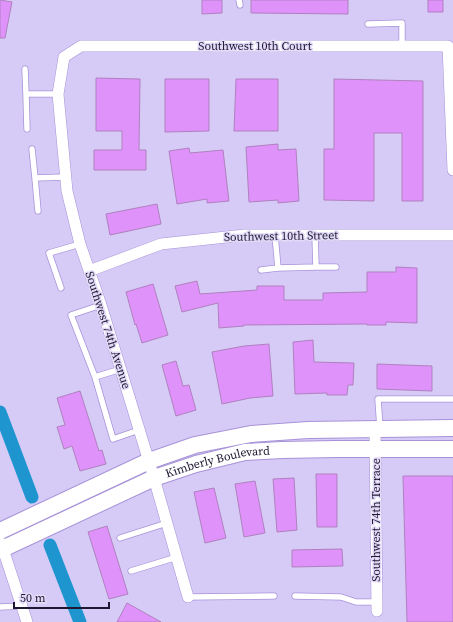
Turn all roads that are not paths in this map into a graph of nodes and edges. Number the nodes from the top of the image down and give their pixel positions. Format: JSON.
{"nodes":[{"id":1,"x":368,"y":24,"type":"dead end"},
{"id":2,"x":402,"y":47,"type":"junction"},
{"id":3,"x":64,"y":57,"type":"joint"},
{"id":4,"x":25,"y":69,"type":"dead end"},
{"id":5,"x":26,"y":94,"type":"junction"},
{"id":6,"x":58,"y":94,"type":"junction"},
{"id":7,"x":27,"y":128,"type":"dead end"},
{"id":8,"x":32,"y":150,"type":"dead end"},
{"id":9,"x":453,"y":170,"type":"edge"},
{"id":10,"x":66,"y":177,"type":"junction"},
{"id":11,"x":35,"y":178,"type":"junction"},
{"id":12,"x":38,"y":211,"type":"dead end"},
{"id":13,"x":275,"y":235,"type":"junction"},
{"id":14,"x":315,"y":235,"type":"junction"},
{"id":15,"x":453,"y":235,"type":"edge"},
{"id":16,"x":80,"y":244,"type":"junction"},
{"id":17,"x":316,"y":267,"type":"junction"},
{"id":18,"x":336,"y":267,"type":"dead end"},
{"id":19,"x":278,"y":268,"type":"junction"},
{"id":20,"x":261,"y":270,"type":"dead end"},
{"id":21,"x":90,"y":271,"type":"junction"},
{"id":22,"x":61,"y":288,"type":"dead end"},
{"id":23,"x":101,"y":304,"type":"junction"},
{"id":24,"x":121,"y":369,"type":"junction"},
{"id":25,"x":95,"y":377,"type":"junction"},
{"id":26,"x":453,"y":399,"type":"edge"},
{"id":27,"x":453,"y":428,"type":"edge"},
{"id":28,"x":377,"y":429,"type":"junction"},
{"id":29,"x":139,"y":430,"type":"junction"},
{"id":30,"x":375,"y":448,"type":"junction"},
{"id":31,"x":453,"y":449,"type":"edge"},
{"id":32,"x":149,"y":461,"type":"junction"},
{"id":33,"x":154,"y":478,"type":"junction"},
{"id":34,"x":167,"y":523,"type":"junction"},
{"id":35,"x":0,"y":531,"type":"edge"},
{"id":36,"x":120,"y":538,"type":"dead end"},
{"id":37,"x":1,"y":547,"type":"edge"},
{"id":38,"x":177,"y":556,"type":"junction"},
{"id":39,"x":131,"y":571,"type":"dead end"},
{"id":40,"x":274,"y":596,"type":"dead end"},
{"id":41,"x":295,"y":596,"type":"dead end"},
{"id":42,"x":188,"y":597,"type":"joint"},
{"id":43,"x":22,"y":606,"type":"junction"},
{"id":44,"x":376,"y":606,"type":"joint"},
{"id":45,"x":0,"y":607,"type":"edge"},
{"id":46,"x":27,"y":622,"type":"edge"}],
"edges":[{"from":1,"to":2,"type":"lane"},
{"from":2,"to":3,"type":"street","name":"Southwest 10th Court"},
{"from":2,"to":9,"type":"street","name":"Southwest 10th Court"},
{"from":3,"to":6,"type":"street","name":"Southwest 74th Avenue"},
{"from":4,"to":5,"type":"lane"},
{"from":5,"to":6,"type":"lane"},
{"from":5,"to":7,"type":"lane"},
{"from":6,"to":10,"type":"street","name":"Southwest 74th Avenue"},
{"from":8,"to":11,"type":"lane"},
{"from":10,"to":11,"type":"lane"},
{"from":10,"to":16,"type":"street","name":"Southwest 74th Avenue"},
{"from":11,"to":12,"type":"lane"},
{"from":13,"to":14,"type":"street","name":"Southwest 10th Street"},
{"from":13,"to":19,"type":"lane"},
{"from":13,"to":21,"type":"street","name":"Southwest 10th Street"},
{"from":14,"to":15,"type":"street","name":"Southwest 10th Street"},
{"from":14,"to":17,"type":"lane"},
{"from":16,"to":21,"type":"street","name":"Southwest 74th Avenue"},
{"from":16,"to":22,"type":"lane"},
{"from":17,"to":18,"type":"lane"},
{"from":17,"to":19,"type":"lane"},
{"from":19,"to":20,"type":"lane"},
{"from":21,"to":23,"type":"street","name":"Southwest 74th Avenue"},
{"from":23,"to":24,"type":"street","name":"Southwest 74th Avenue"},
{"from":23,"to":25,"type":"lane"},
{"from":24,"to":25,"type":"lane"},
{"from":24,"to":29,"type":"street","name":"Southwest 74th Avenue"},
{"from":25,"to":29,"type":"lane"},
{"from":26,"to":28,"type":"lane"},
{"from":27,"to":28,"type":"street","name":"Kimberly Boulevard"},
{"from":28,"to":30,"type":"street","name":"Southwest 74th Terrace"},
{"from":28,"to":32,"type":"street","name":"Kimberly Boulevard"},
{"from":29,"to":32,"type":"street","name":"Southwest 74th Avenue"},
{"from":30,"to":31,"type":"street","name":"Kimberly Boulevard"},
{"from":30,"to":33,"type":"street","name":"Kimberly Boulevard"},
{"from":30,"to":44,"type":"street","name":"Southwest 74th Terrace"},
{"from":32,"to":33,"type":"street","name":"Southwest 74th Avenue"},
{"from":32,"to":35,"type":"street","name":"Kimberly Boulevard"},
{"from":33,"to":34,"type":"street","name":"Southwest 74th Avenue"},
{"from":33,"to":37,"type":"street","name":"Kimberly Boulevard"},
{"from":34,"to":36,"type":"lane"},
{"from":34,"to":38,"type":"street","name":"Southwest 74th Avenue"},
{"from":37,"to":43,"type":"street"},
{"from":38,"to":39,"type":"lane"},
{"from":38,"to":42,"type":"street","name":"Southwest 74th Avenue"},
{"from":40,"to":42,"type":"lane"},
{"from":41,"to":44,"type":"lane"},
{"from":43,"to":45,"type":"lane"},
{"from":43,"to":46,"type":"street"}]}
